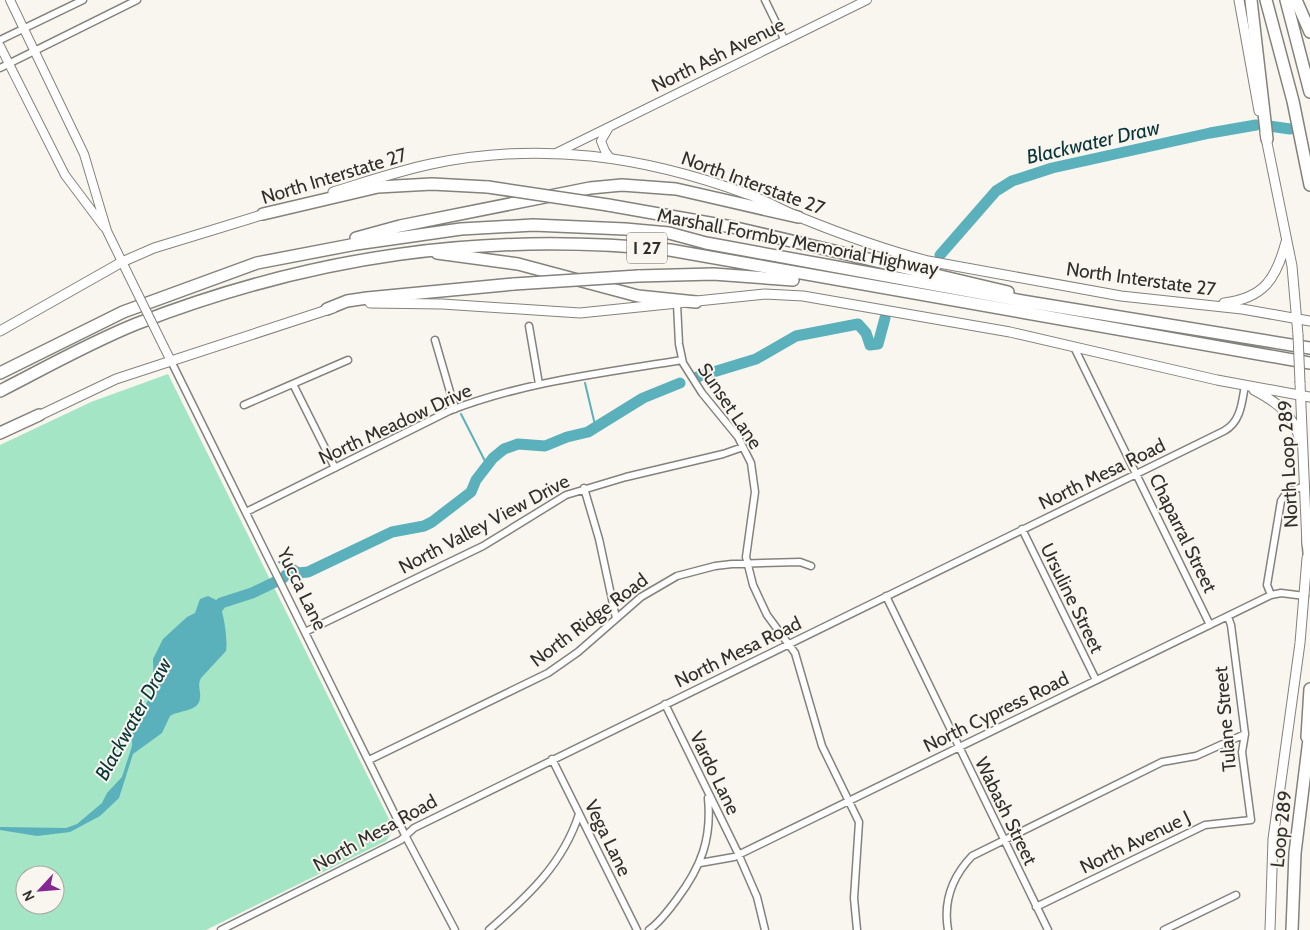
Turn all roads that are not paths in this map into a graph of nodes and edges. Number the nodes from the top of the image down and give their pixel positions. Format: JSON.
{"nodes":[{"id":1,"x":10,"y":0,"type":"edge"},
{"id":2,"x":83,"y":0,"type":"edge"},
{"id":3,"x":137,"y":0,"type":"edge"},
{"id":4,"x":765,"y":0,"type":"edge"},
{"id":5,"x":867,"y":0,"type":"edge"},
{"id":6,"x":1239,"y":0,"type":"edge"},
{"id":7,"x":1251,"y":0,"type":"edge"},
{"id":8,"x":1266,"y":0,"type":"edge"},
{"id":9,"x":1286,"y":0,"type":"edge"},
{"id":10,"x":1296,"y":0,"type":"edge"},
{"id":11,"x":24,"y":29,"type":"junction"},
{"id":12,"x":1310,"y":32,"type":"edge"},
{"id":13,"x":0,"y":40,"type":"edge"},
{"id":14,"x":785,"y":41,"type":"junction"},
{"id":15,"x":0,"y":46,"type":"edge"},
{"id":16,"x":35,"y":51,"type":"junction"},
{"id":17,"x":9,"y":64,"type":"junction"},
{"id":18,"x":0,"y":68,"type":"edge"},
{"id":19,"x":1310,"y":92,"type":"edge"},
{"id":20,"x":610,"y":126,"type":"junction"},
{"id":21,"x":1267,"y":139,"type":"junction"},
{"id":22,"x":556,"y":153,"type":"junction"},
{"id":23,"x":610,"y":158,"type":"junction"},
{"id":24,"x":1310,"y":185,"type":"edge"},
{"id":25,"x":263,"y":214,"type":"junction"},
{"id":26,"x":798,"y":217,"type":"junction"},
{"id":27,"x":107,"y":231,"type":"junction"},
{"id":28,"x":1287,"y":240,"type":"junction"},
{"id":29,"x":422,"y":252,"type":"junction"},
{"id":30,"x":122,"y":262,"type":"junction"},
{"id":31,"x":257,"y":263,"type":"junction"},
{"id":32,"x":894,"y":290,"type":"junction"},
{"id":33,"x":696,"y":302,"type":"junction"},
{"id":34,"x":677,"y":304,"type":"junction"},
{"id":35,"x":1209,"y":305,"type":"junction"},
{"id":36,"x":327,"y":309,"type":"junction"},
{"id":37,"x":1090,"y":313,"type":"junction"},
{"id":38,"x":1296,"y":318,"type":"junction"},
{"id":39,"x":1310,"y":321,"type":"edge"},
{"id":40,"x":529,"y":326,"type":"dead end"},
{"id":41,"x":0,"y":331,"type":"edge"},
{"id":42,"x":436,"y":340,"type":"dead end"},
{"id":43,"x":1074,"y":347,"type":"junction"},
{"id":44,"x":1310,"y":348,"type":"edge"},
{"id":45,"x":171,"y":360,"type":"junction"},
{"id":46,"x":348,"y":360,"type":"dead end"},
{"id":47,"x":682,"y":360,"type":"junction"},
{"id":48,"x":1310,"y":364,"type":"edge"},
{"id":49,"x":0,"y":373,"type":"edge"},
{"id":50,"x":293,"y":384,"type":"junction"},
{"id":51,"x":539,"y":384,"type":"junction"},
{"id":52,"x":1245,"y":385,"type":"junction"},
{"id":53,"x":0,"y":391,"type":"edge"},
{"id":54,"x":1305,"y":397,"type":"edge"},
{"id":55,"x":244,"y":405,"type":"dead end"},
{"id":56,"x":455,"y":409,"type":"junction"},
{"id":57,"x":39,"y":415,"type":"joint"},
{"id":58,"x":0,"y":434,"type":"edge"},
{"id":59,"x":743,"y":447,"type":"junction"},
{"id":60,"x":1304,"y":459,"type":"junction"},
{"id":61,"x":335,"y":468,"type":"junction"},
{"id":62,"x":1137,"y":474,"type":"junction"},
{"id":63,"x":1305,"y":486,"type":"junction"},
{"id":64,"x":584,"y":488,"type":"junction"},
{"id":65,"x":246,"y":512,"type":"junction"},
{"id":66,"x":1022,"y":529,"type":"junction"},
{"id":67,"x":1308,"y":540,"type":"junction"},
{"id":68,"x":748,"y":565,"type":"junction"},
{"id":69,"x":1310,"y":565,"type":"edge"},
{"id":70,"x":812,"y":566,"type":"dead end"},
{"id":71,"x":886,"y":596,"type":"junction"},
{"id":72,"x":1271,"y":596,"type":"junction"},
{"id":73,"x":1305,"y":596,"type":"junction"},
{"id":74,"x":1228,"y":616,"type":"junction"},
{"id":75,"x":616,"y":618,"type":"junction"},
{"id":76,"x":1210,"y":625,"type":"junction"},
{"id":77,"x":305,"y":632,"type":"junction"},
{"id":78,"x":789,"y":644,"type":"junction"},
{"id":79,"x":1096,"y":680,"type":"junction"},
{"id":80,"x":1310,"y":689,"type":"edge"},
{"id":81,"x":665,"y":704,"type":"junction"},
{"id":82,"x":1310,"y":731,"type":"edge"},
{"id":83,"x":1245,"y":734,"type":"junction"},
{"id":84,"x":959,"y":747,"type":"junction"},
{"id":85,"x":1306,"y":757,"type":"junction"},
{"id":86,"x":552,"y":759,"type":"junction"},
{"id":87,"x":368,"y":760,"type":"junction"},
{"id":88,"x":708,"y":792,"type":"junction"},
{"id":89,"x":849,"y":801,"type":"junction"},
{"id":90,"x":579,"y":814,"type":"junction"},
{"id":91,"x":1251,"y":820,"type":"joint"},
{"id":92,"x":406,"y":836,"type":"junction"},
{"id":93,"x":1003,"y":840,"type":"junction"},
{"id":94,"x":739,"y":854,"type":"junction"},
{"id":95,"x":700,"y":863,"type":"junction"},
{"id":96,"x":1236,"y":895,"type":"dead end"},
{"id":97,"x":1036,"y":907,"type":"junction"},
{"id":98,"x":221,"y":930,"type":"edge"},
{"id":99,"x":455,"y":930,"type":"edge"},
{"id":100,"x":489,"y":930,"type":"edge"},
{"id":101,"x":637,"y":930,"type":"edge"},
{"id":102,"x":648,"y":930,"type":"edge"},
{"id":103,"x":765,"y":930,"type":"edge"},
{"id":104,"x":857,"y":930,"type":"edge"},
{"id":105,"x":948,"y":930,"type":"edge"},
{"id":106,"x":1048,"y":930,"type":"edge"},
{"id":107,"x":1164,"y":930,"type":"edge"},
{"id":108,"x":1270,"y":930,"type":"edge"},
{"id":109,"x":1292,"y":930,"type":"edge"}],
"edges":[{"from":1,"to":11,"type":"street"},
{"from":2,"to":11,"type":"street"},
{"from":3,"to":16,"type":"street"},
{"from":4,"to":14,"type":"street"},
{"from":5,"to":14,"type":"street","name":"North Ash Avenue"},
{"from":6,"to":21,"type":"main road","name":"North Loop 289"},
{"from":7,"to":21,"type":"highway"},
{"from":8,"to":24,"type":"highway"},
{"from":9,"to":19,"type":"highway"},
{"from":10,"to":12,"type":"highway"},
{"from":11,"to":13,"type":"street"},
{"from":11,"to":16,"type":"street"},
{"from":14,"to":20,"type":"street","name":"North Ash Avenue"},
{"from":15,"to":17,"type":"street"},
{"from":16,"to":17,"type":"street"},
{"from":16,"to":27,"type":"street"},
{"from":17,"to":18,"type":"street"},
{"from":17,"to":27,"type":"street"},
{"from":20,"to":22,"type":"street","name":"North Ash Avenue"},
{"from":20,"to":23,"type":"street"},
{"from":21,"to":28,"type":"main road","name":"North Loop 289"},
{"from":22,"to":23,"type":"main road","name":"North Interstate 27"},
{"from":22,"to":25,"type":"main road","name":"North Interstate 27"},
{"from":23,"to":26,"type":"main road","name":"North Interstate 27"},
{"from":25,"to":30,"type":"main road","name":"North Interstate 27"},
{"from":25,"to":37,"type":"highway","bridge":true},
{"from":26,"to":31,"type":"highway"},
{"from":26,"to":35,"type":"main road","name":"North Interstate 27"},
{"from":27,"to":30,"type":"street","name":"Yucca Lane"},
{"from":28,"to":35,"type":"main road"},
{"from":28,"to":38,"type":"main road","name":"North Loop 289"},
{"from":29,"to":32,"type":"highway","name":"Marshall Formby Memorial Highway","number":"I 27"},
{"from":29,"to":33,"type":"highway"},
{"from":29,"to":53,"type":"highway","name":"Marshall Formby Memorial Highway","number":"I 27"},
{"from":30,"to":41,"type":"main road","name":"North Interstate 27"},
{"from":30,"to":45,"type":"street","name":"Yucca Lane","bridge":true},
{"from":31,"to":37,"type":"highway","name":"Marshall Formby Memorial Highway","number":"I 27"},
{"from":31,"to":49,"type":"highway","name":"Marshall Formby Memorial Highway","number":"I 27"},
{"from":32,"to":36,"type":"highway","bridge":true},
{"from":32,"to":48,"type":"highway","name":"Marshall Formby Memorial Highway","number":"I 27"},
{"from":33,"to":34,"type":"main road"},
{"from":33,"to":43,"type":"main road"},
{"from":34,"to":36,"type":"main road"},
{"from":34,"to":47,"type":"street","name":"Sunset Lane"},
{"from":35,"to":38,"type":"main road","name":"North Interstate 27"},
{"from":36,"to":45,"type":"main road"},
{"from":37,"to":44,"type":"highway","name":"Marshall Formby Memorial Highway","number":"I 27"},
{"from":38,"to":39,"type":"main road","name":"North Interstate 27"},
{"from":38,"to":54,"type":"main road","name":"North Loop 289","bridge":true},
{"from":40,"to":51,"type":"street"},
{"from":42,"to":56,"type":"street"},
{"from":43,"to":52,"type":"main road"},
{"from":43,"to":62,"type":"street","name":"Chaparral Street"},
{"from":45,"to":57,"type":"main road"},
{"from":45,"to":65,"type":"street","name":"Yucca Lane"},
{"from":46,"to":50,"type":"street"},
{"from":47,"to":51,"type":"street","name":"North Meadow Drive"},
{"from":47,"to":59,"type":"street","name":"Sunset Lane"},
{"from":50,"to":55,"type":"street"},
{"from":50,"to":61,"type":"street"},
{"from":51,"to":56,"type":"street","name":"North Meadow Drive"},
{"from":52,"to":54,"type":"main road"},
{"from":52,"to":60,"type":"main road"},
{"from":52,"to":62,"type":"street","name":"North Mesa Road"},
{"from":54,"to":60,"type":"main road","name":"North Loop 289"},
{"from":56,"to":61,"type":"street","name":"North Meadow Drive"},
{"from":57,"to":58,"type":"highway"},
{"from":59,"to":64,"type":"street","name":"North Valley View Drive"},
{"from":59,"to":68,"type":"street","name":"Sunset Lane"},
{"from":60,"to":63,"type":"main road","name":"North Loop 289"},
{"from":61,"to":65,"type":"street","name":"North Meadow Drive"},
{"from":62,"to":66,"type":"street","name":"North Mesa Road"},
{"from":62,"to":76,"type":"street","name":"Chaparral Street"},
{"from":63,"to":67,"type":"main road","name":"North Loop 289"},
{"from":63,"to":72,"type":"street"},
{"from":64,"to":75,"type":"street"},
{"from":64,"to":77,"type":"street","name":"North Valley View Drive"},
{"from":65,"to":77,"type":"street","name":"Yucca Lane"},
{"from":66,"to":71,"type":"street","name":"North Mesa Road"},
{"from":66,"to":79,"type":"street","name":"Ursuline Street"},
{"from":67,"to":69,"type":"highway"},
{"from":67,"to":73,"type":"main road","name":"North Loop 289"},
{"from":68,"to":70,"type":"street","name":"North Ridge Road"},
{"from":68,"to":75,"type":"street","name":"North Ridge Road"},
{"from":68,"to":78,"type":"street","name":"Sunset Lane"},
{"from":71,"to":78,"type":"street","name":"North Mesa Road"},
{"from":71,"to":84,"type":"street","name":"Wabash Street"},
{"from":72,"to":73,"type":"street","name":"North Cypress Road"},
{"from":72,"to":74,"type":"street","name":"North Cypress Road"},
{"from":73,"to":108,"type":"main road","name":"North Loop 289"},
{"from":74,"to":76,"type":"street","name":"North Cypress Road"},
{"from":74,"to":83,"type":"street","name":"Tulane Street"},
{"from":75,"to":87,"type":"street","name":"North Ridge Road"},
{"from":76,"to":79,"type":"street","name":"North Cypress Road"},
{"from":77,"to":87,"type":"street","name":"Yucca Lane"},
{"from":78,"to":81,"type":"street","name":"North Mesa Road"},
{"from":78,"to":89,"type":"street","name":"Sunset Lane"},
{"from":79,"to":84,"type":"street","name":"North Cypress Road"},
{"from":80,"to":85,"type":"highway"},
{"from":81,"to":86,"type":"street","name":"North Mesa Road"},
{"from":81,"to":88,"type":"street","name":"Vardo Lane"},
{"from":82,"to":85,"type":"highway","name":"Loop 289"},
{"from":83,"to":91,"type":"street","name":"Tulane Street"},
{"from":83,"to":93,"type":"street"},
{"from":84,"to":89,"type":"street","name":"North Cypress Road"},
{"from":84,"to":93,"type":"street","name":"Wabash Street"},
{"from":85,"to":109,"type":"highway","name":"Loop 289"},
{"from":86,"to":90,"type":"street","name":"Vega Lane"},
{"from":86,"to":92,"type":"street","name":"North Mesa Road"},
{"from":87,"to":92,"type":"street","name":"Yucca Lane"},
{"from":88,"to":94,"type":"street","name":"Vardo Lane"},
{"from":88,"to":95,"type":"street"},
{"from":89,"to":94,"type":"street","name":"North Cypress Road"},
{"from":89,"to":104,"type":"street","name":"Sunset Lane"},
{"from":90,"to":100,"type":"street"},
{"from":90,"to":101,"type":"street","name":"Vega Lane"},
{"from":91,"to":97,"type":"street","name":"North Avenue J"},
{"from":92,"to":98,"type":"street","name":"North Mesa Road"},
{"from":92,"to":99,"type":"street","name":"Yucca Lane"},
{"from":93,"to":97,"type":"street","name":"Wabash Street"},
{"from":93,"to":105,"type":"street"},
{"from":94,"to":95,"type":"street","name":"North Cypress Road"},
{"from":94,"to":103,"type":"street","name":"Vardo Lane"},
{"from":95,"to":102,"type":"street"},
{"from":96,"to":107,"type":"street"},
{"from":97,"to":106,"type":"street","name":"Wabash Street"}]}
